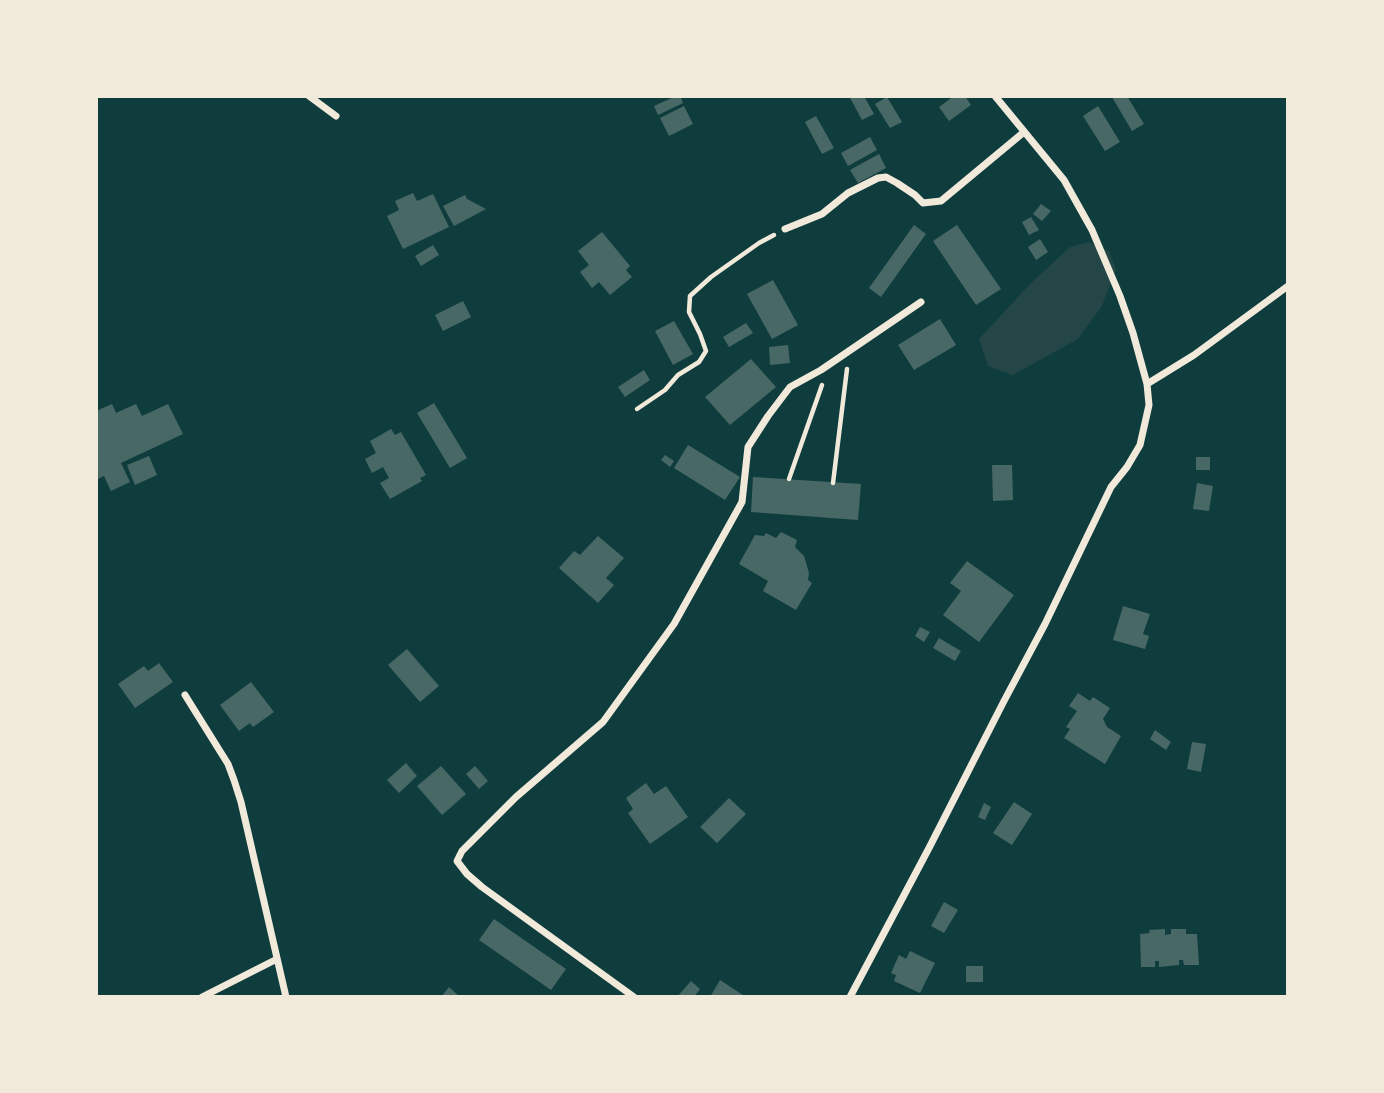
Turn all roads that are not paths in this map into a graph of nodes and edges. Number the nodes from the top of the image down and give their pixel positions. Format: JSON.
{"nodes":[{"id":1,"x":309,"y":96,"type":"edge"},
{"id":2,"x":995,"y":96,"type":"edge"},
{"id":3,"x":336,"y":116,"type":"dead end"},
{"id":4,"x":1024,"y":132,"type":"junction"},
{"id":5,"x":785,"y":229,"type":"road end"},
{"id":6,"x":1288,"y":286,"type":"edge"},
{"id":7,"x":921,"y":302,"type":"dead end"},
{"id":8,"x":1147,"y":384,"type":"junction"},
{"id":9,"x":185,"y":695,"type":"dead end"},
{"id":10,"x":277,"y":959,"type":"junction"},
{"id":11,"x":202,"y":997,"type":"edge"},
{"id":12,"x":286,"y":997,"type":"edge"},
{"id":13,"x":634,"y":997,"type":"edge"},
{"id":14,"x":850,"y":997,"type":"edge"}],
"edges":[{"from":1,"to":3,"type":"street"},
{"from":2,"to":4,"type":"street"},
{"from":4,"to":5,"type":"street"},
{"from":4,"to":8,"type":"street"},
{"from":6,"to":8,"type":"street"},
{"from":7,"to":13,"type":"street"},
{"from":8,"to":14,"type":"street"},
{"from":9,"to":10,"type":"street"},
{"from":10,"to":11,"type":"street"},
{"from":10,"to":12,"type":"street"}]}
